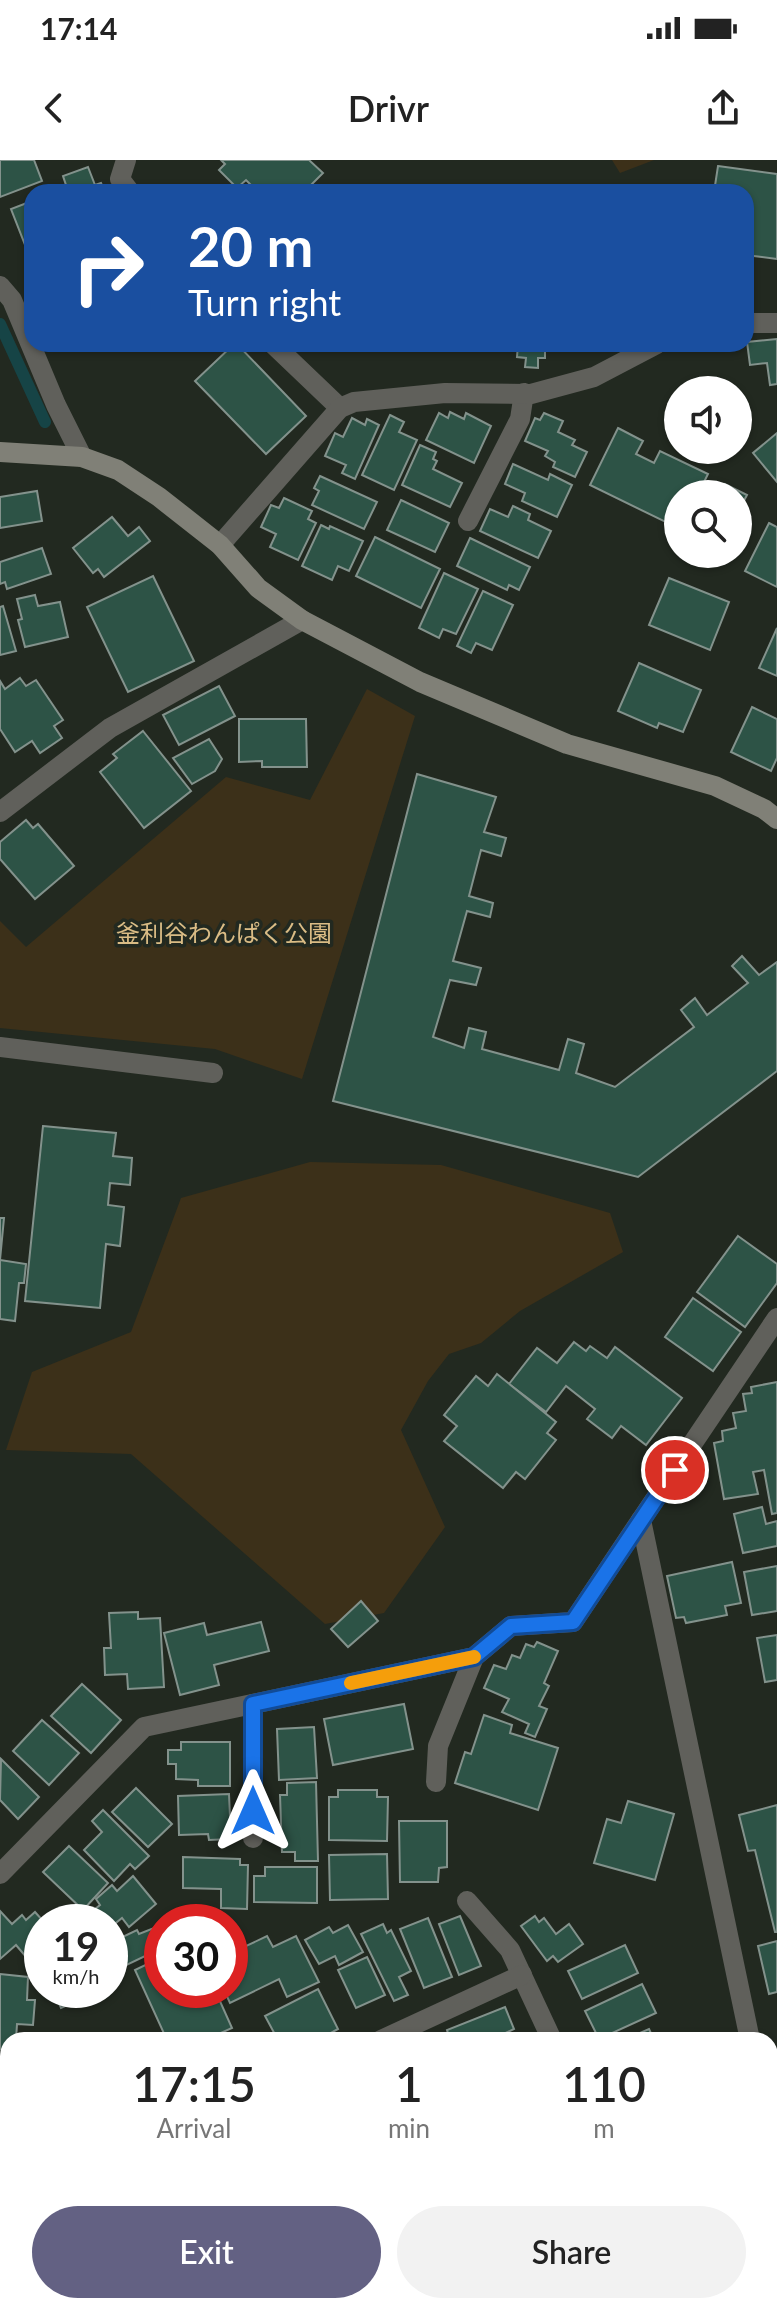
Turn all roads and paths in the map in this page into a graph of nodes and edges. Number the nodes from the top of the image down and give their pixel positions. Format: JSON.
{"nodes":[{"id":1,"x":126,"y":160,"type":"edge"},
{"id":2,"x":124,"y":184,"type":"edge"},
{"id":3,"x":0,"y":286,"type":"edge"},
{"id":4,"x":754,"y":323,"type":"edge"},
{"id":5,"x":777,"y":323,"type":"edge"},
{"id":6,"x":24,"y":329,"type":"edge"},
{"id":7,"x":34,"y":352,"type":"edge"},
{"id":8,"x":281,"y":352,"type":"edge"},
{"id":9,"x":642,"y":352,"type":"edge"},
{"id":10,"x":524,"y":393,"type":"junction"},
{"id":11,"x":340,"y":408,"type":"junction"},
{"id":12,"x":0,"y":452,"type":"edge"},
{"id":13,"x":82,"y":457,"type":"junction"},
{"id":14,"x":468,"y":521,"type":"dead end"},
{"id":15,"x":220,"y":545,"type":"junction"},
{"id":16,"x":302,"y":620,"type":"junction"},
{"id":17,"x":0,"y":812,"type":"edge"},
{"id":18,"x":777,"y":819,"type":"edge"},
{"id":19,"x":0,"y":1047,"type":"edge"},
{"id":20,"x":213,"y":1073,"type":"dead end"},
{"id":21,"x":777,"y":1318,"type":"edge"},
{"id":22,"x":641,"y":1520,"type":"junction"},
{"id":23,"x":474,"y":1657,"type":"junction"},
{"id":24,"x":253,"y":1704,"type":"junction"},
{"id":25,"x":436,"y":1782,"type":"dead end"},
{"id":26,"x":253,"y":1838,"type":"dead end"},
{"id":27,"x":0,"y":1874,"type":"edge"},
{"id":28,"x":467,"y":1901,"type":"dead end"},
{"id":29,"x":522,"y":1975,"type":"junction"},
{"id":30,"x":398,"y":2032,"type":"edge"},
{"id":31,"x":548,"y":2032,"type":"edge"},
{"id":32,"x":748,"y":2032,"type":"edge"}],
"edges":[{"from":1,"to":2,"type":"street"},
{"from":3,"to":6,"type":"street"},
{"from":4,"to":5,"type":"street"},
{"from":7,"to":13,"type":"street"},
{"from":8,"to":11,"type":"street"},
{"from":9,"to":10,"type":"street"},
{"from":10,"to":11,"type":"street"},
{"from":10,"to":14,"type":"street"},
{"from":11,"to":15,"type":"street"},
{"from":12,"to":13,"type":"street"},
{"from":13,"to":15,"type":"street"},
{"from":15,"to":16,"type":"street"},
{"from":16,"to":17,"type":"street"},
{"from":16,"to":18,"type":"street"},
{"from":19,"to":20,"type":"street"},
{"from":21,"to":22,"type":"street"},
{"from":22,"to":23,"type":"street"},
{"from":22,"to":32,"type":"street"},
{"from":23,"to":24,"type":"street"},
{"from":23,"to":25,"type":"street"},
{"from":24,"to":26,"type":"street"},
{"from":24,"to":27,"type":"street"},
{"from":28,"to":29,"type":"street"},
{"from":29,"to":30,"type":"street"},
{"from":29,"to":31,"type":"street"}]}
